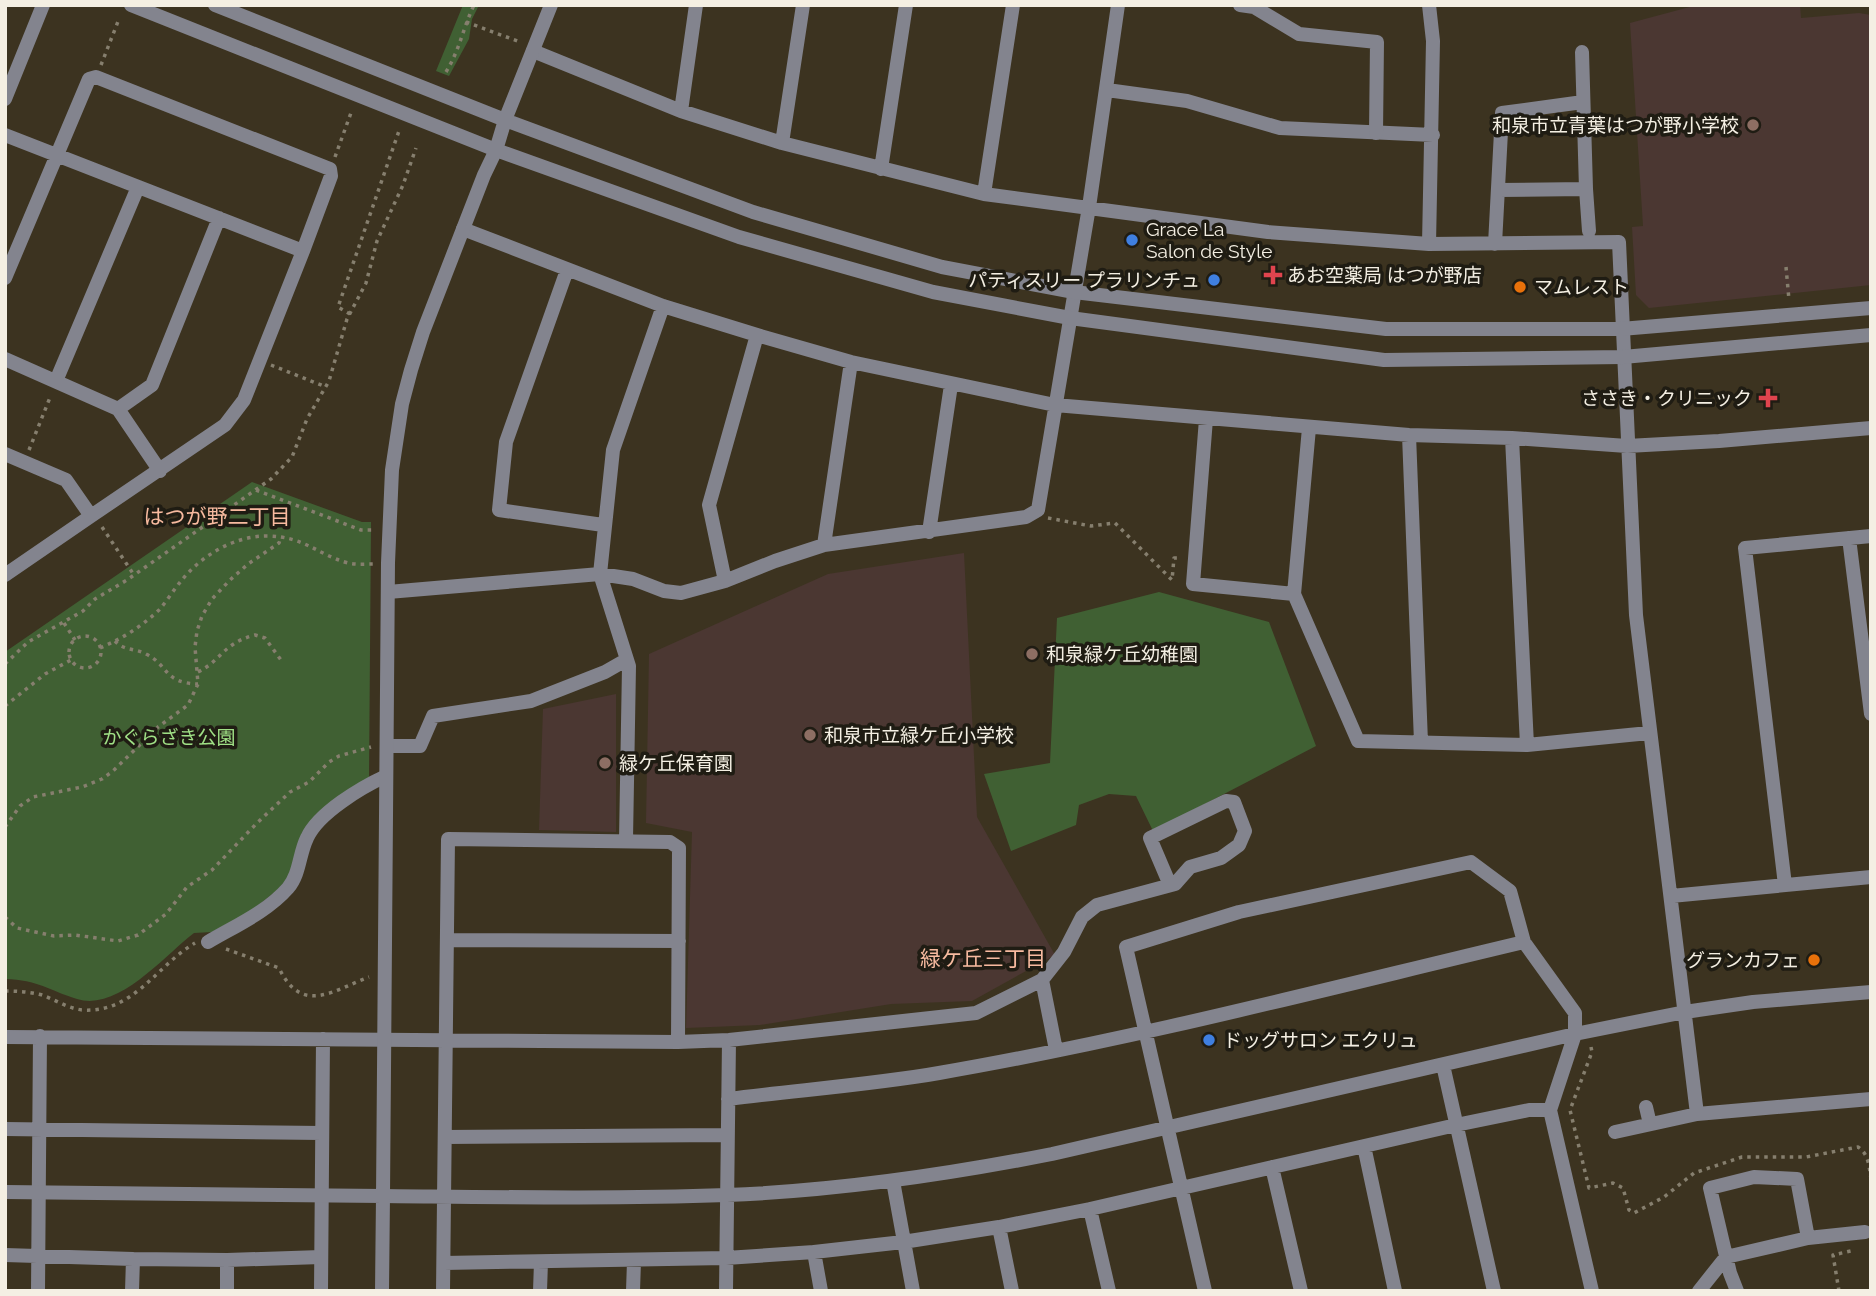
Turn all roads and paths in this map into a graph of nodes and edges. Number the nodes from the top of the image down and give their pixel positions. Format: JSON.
{"nodes":[{"id":1,"x":43,"y":5,"type":"edge"},
{"id":2,"x":131,"y":5,"type":"edge"},
{"id":3,"x":215,"y":5,"type":"edge"},
{"id":4,"x":474,"y":5,"type":"edge"},
{"id":5,"x":551,"y":5,"type":"edge"},
{"id":6,"x":696,"y":5,"type":"edge"},
{"id":7,"x":803,"y":5,"type":"edge"},
{"id":8,"x":906,"y":5,"type":"edge"},
{"id":9,"x":1013,"y":5,"type":"edge"},
{"id":10,"x":1118,"y":5,"type":"edge"},
{"id":11,"x":1240,"y":5,"type":"edge"},
{"id":12,"x":1429,"y":5,"type":"edge"},
{"id":13,"x":119,"y":19,"type":"dead end"},
{"id":14,"x":466,"y":22,"type":"junction"},
{"id":15,"x":527,"y":47,"type":"junction"},
{"id":16,"x":1582,"y":52,"type":"dead end"},
{"id":17,"x":446,"y":72,"type":"dead end"},
{"id":18,"x":96,"y":77,"type":"junction"},
{"id":19,"x":1107,"y":90,"type":"junction"},
{"id":20,"x":5,"y":99,"type":"edge"},
{"id":21,"x":1583,"y":102,"type":"junction"},
{"id":22,"x":352,"y":110,"type":"dead end"},
{"id":23,"x":681,"y":111,"type":"junction"},
{"id":24,"x":505,"y":120,"type":"junction"},
{"id":25,"x":400,"y":128,"type":"dead end"},
{"id":26,"x":1376,"y":133,"type":"junction"},
{"id":27,"x":5,"y":135,"type":"edge"},
{"id":28,"x":1433,"y":135,"type":"junction"},
{"id":29,"x":782,"y":143,"type":"junction"},
{"id":30,"x":416,"y":148,"type":"dead end"},
{"id":31,"x":496,"y":150,"type":"junction"},
{"id":32,"x":57,"y":155,"type":"junction"},
{"id":33,"x":330,"y":169,"type":"junction"},
{"id":34,"x":881,"y":169,"type":"junction"},
{"id":35,"x":138,"y":187,"type":"junction"},
{"id":36,"x":1498,"y":190,"type":"junction"},
{"id":37,"x":1586,"y":190,"type":"junction"},
{"id":38,"x":984,"y":194,"type":"junction"},
{"id":39,"x":1089,"y":207,"type":"junction"},
{"id":40,"x":219,"y":218,"type":"junction"},
{"id":41,"x":463,"y":229,"type":"junction"},
{"id":42,"x":1589,"y":231,"type":"dead end"},
{"id":43,"x":1495,"y":243,"type":"junction"},
{"id":44,"x":1429,"y":244,"type":"junction"},
{"id":45,"x":303,"y":250,"type":"junction"},
{"id":46,"x":1786,"y":268,"type":"dead end"},
{"id":47,"x":567,"y":270,"type":"junction"},
{"id":48,"x":5,"y":278,"type":"edge"},
{"id":49,"x":1074,"y":292,"type":"junction"},
{"id":50,"x":1789,"y":300,"type":"dead end"},
{"id":51,"x":663,"y":306,"type":"junction"},
{"id":52,"x":1871,"y":308,"type":"edge"},
{"id":53,"x":350,"y":314,"type":"junction"},
{"id":54,"x":1070,"y":318,"type":"junction"},
{"id":55,"x":1621,"y":329,"type":"junction"},
{"id":56,"x":757,"y":335,"type":"junction"},
{"id":57,"x":1871,"y":335,"type":"edge"},
{"id":58,"x":1623,"y":357,"type":"junction"},
{"id":59,"x":5,"y":359,"type":"edge"},
{"id":60,"x":851,"y":362,"type":"junction"},
{"id":61,"x":288,"y":372,"type":"dead end"},
{"id":62,"x":56,"y":380,"type":"junction"},
{"id":63,"x":951,"y":384,"type":"junction"},
{"id":64,"x":326,"y":387,"type":"junction"},
{"id":65,"x":1055,"y":405,"type":"junction"},
{"id":66,"x":118,"y":409,"type":"junction"},
{"id":67,"x":1206,"y":419,"type":"junction"},
{"id":68,"x":1309,"y":428,"type":"junction"},
{"id":69,"x":1871,"y":428,"type":"edge"},
{"id":70,"x":1409,"y":435,"type":"junction"},
{"id":71,"x":1512,"y":438,"type":"junction"},
{"id":72,"x":1627,"y":446,"type":"junction"},
{"id":73,"x":5,"y":454,"type":"edge"},
{"id":74,"x":24,"y":461,"type":"junction"},
{"id":75,"x":160,"y":471,"type":"junction"},
{"id":76,"x":256,"y":490,"type":"junction"},
{"id":77,"x":1038,"y":510,"type":"junction"},
{"id":78,"x":92,"y":516,"type":"junction"},
{"id":79,"x":603,"y":525,"type":"junction"},
{"id":80,"x":376,"y":530,"type":"dead end"},
{"id":81,"x":929,"y":532,"type":"junction"},
{"id":82,"x":1871,"y":536,"type":"edge"},
{"id":83,"x":281,"y":537,"type":"junction"},
{"id":84,"x":1849,"y":538,"type":"junction"},
{"id":85,"x":111,"y":540,"type":"dead end"},
{"id":86,"x":824,"y":545,"type":"junction"},
{"id":87,"x":1183,"y":559,"type":"dead end"},
{"id":88,"x":388,"y":564,"type":"junction"},
{"id":89,"x":600,"y":574,"type":"junction"},
{"id":90,"x":5,"y":575,"type":"edge"},
{"id":91,"x":134,"y":575,"type":"junction"},
{"id":92,"x":725,"y":581,"type":"junction"},
{"id":93,"x":388,"y":592,"type":"junction"},
{"id":94,"x":1294,"y":594,"type":"junction"},
{"id":95,"x":64,"y":623,"type":"junction"},
{"id":96,"x":75,"y":640,"type":"junction"},
{"id":97,"x":115,"y":641,"type":"junction"},
{"id":98,"x":100,"y":648,"type":"junction"},
{"id":99,"x":71,"y":660,"type":"junction"},
{"id":100,"x":281,"y":660,"type":"dead end"},
{"id":101,"x":626,"y":660,"type":"junction"},
{"id":102,"x":5,"y":664,"type":"edge"},
{"id":103,"x":198,"y":672,"type":"junction"},
{"id":104,"x":198,"y":684,"type":"junction"},
{"id":105,"x":5,"y":706,"type":"edge"},
{"id":106,"x":1871,"y":714,"type":"edge"},
{"id":107,"x":1649,"y":733,"type":"junction"},
{"id":108,"x":1421,"y":741,"type":"junction"},
{"id":109,"x":1527,"y":745,"type":"junction"},
{"id":110,"x":387,"y":746,"type":"junction"},
{"id":111,"x":386,"y":776,"type":"junction"},
{"id":112,"x":5,"y":827,"type":"edge"},
{"id":113,"x":626,"y":840,"type":"junction"},
{"id":114,"x":1871,"y":877,"type":"edge"},
{"id":115,"x":1170,"y":885,"type":"junction"},
{"id":116,"x":1785,"y":885,"type":"junction"},
{"id":117,"x":1671,"y":896,"type":"junction"},
{"id":118,"x":5,"y":917,"type":"edge"},
{"id":119,"x":448,"y":940,"type":"junction"},
{"id":120,"x":679,"y":941,"type":"junction"},
{"id":121,"x":208,"y":942,"type":"junction"},
{"id":122,"x":1524,"y":942,"type":"junction"},
{"id":123,"x":385,"y":976,"type":"junction"},
{"id":124,"x":1042,"y":979,"type":"junction"},
{"id":125,"x":5,"y":990,"type":"edge"},
{"id":126,"x":1871,"y":992,"type":"edge"},
{"id":127,"x":1685,"y":1012,"type":"junction"},
{"id":128,"x":1146,"y":1032,"type":"junction"},
{"id":129,"x":1575,"y":1034,"type":"junction"},
{"id":130,"x":40,"y":1036,"type":"junction"},
{"id":131,"x":5,"y":1037,"type":"edge"},
{"id":132,"x":323,"y":1038,"type":"junction"},
{"id":133,"x":384,"y":1040,"type":"junction"},
{"id":134,"x":447,"y":1040,"type":"junction"},
{"id":135,"x":729,"y":1041,"type":"junction"},
{"id":136,"x":678,"y":1042,"type":"junction"},
{"id":137,"x":1591,"y":1045,"type":"dead end"},
{"id":138,"x":1056,"y":1050,"type":"junction"},
{"id":139,"x":1443,"y":1065,"type":"junction"},
{"id":140,"x":728,"y":1099,"type":"junction"},
{"id":141,"x":1871,"y":1099,"type":"edge"},
{"id":142,"x":1646,"y":1107,"type":"dead end"},
{"id":143,"x":1549,"y":1110,"type":"junction"},
{"id":144,"x":1698,"y":1114,"type":"junction"},
{"id":145,"x":1650,"y":1124,"type":"junction"},
{"id":146,"x":1456,"y":1125,"type":"junction"},
{"id":147,"x":1168,"y":1127,"type":"junction"},
{"id":148,"x":5,"y":1129,"type":"edge"},
{"id":149,"x":40,"y":1129,"type":"junction"},
{"id":150,"x":322,"y":1132,"type":"junction"},
{"id":151,"x":1615,"y":1132,"type":"dead end"},
{"id":152,"x":727,"y":1135,"type":"junction"},
{"id":153,"x":445,"y":1137,"type":"junction"},
{"id":154,"x":1364,"y":1146,"type":"junction"},
{"id":155,"x":1272,"y":1167,"type":"junction"},
{"id":156,"x":1871,"y":1179,"type":"edge"},
{"id":157,"x":892,"y":1181,"type":"junction"},
{"id":158,"x":1182,"y":1186,"type":"junction"},
{"id":159,"x":5,"y":1192,"type":"edge"},
{"id":160,"x":39,"y":1192,"type":"junction"},
{"id":161,"x":727,"y":1195,"type":"junction"},
{"id":162,"x":322,"y":1196,"type":"junction"},
{"id":163,"x":383,"y":1196,"type":"junction"},
{"id":164,"x":444,"y":1197,"type":"junction"},
{"id":165,"x":1090,"y":1209,"type":"junction"},
{"id":166,"x":999,"y":1227,"type":"junction"},
{"id":167,"x":1865,"y":1232,"type":"dead end"},
{"id":168,"x":1808,"y":1238,"type":"junction"},
{"id":169,"x":903,"y":1242,"type":"junction"},
{"id":170,"x":1858,"y":1250,"type":"dead end"},
{"id":171,"x":814,"y":1252,"type":"junction"},
{"id":172,"x":5,"y":1255,"type":"edge"},
{"id":173,"x":39,"y":1256,"type":"junction"},
{"id":174,"x":321,"y":1257,"type":"junction"},
{"id":175,"x":1726,"y":1257,"type":"junction"},
{"id":176,"x":726,"y":1258,"type":"junction"},
{"id":177,"x":133,"y":1259,"type":"junction"},
{"id":178,"x":227,"y":1259,"type":"junction"},
{"id":179,"x":634,"y":1261,"type":"junction"},
{"id":180,"x":541,"y":1262,"type":"junction"},
{"id":181,"x":443,"y":1263,"type":"junction"},
{"id":182,"x":38,"y":1291,"type":"edge"},
{"id":183,"x":132,"y":1291,"type":"edge"},
{"id":184,"x":227,"y":1291,"type":"edge"},
{"id":185,"x":320,"y":1291,"type":"edge"},
{"id":186,"x":382,"y":1291,"type":"edge"},
{"id":187,"x":443,"y":1291,"type":"edge"},
{"id":188,"x":540,"y":1291,"type":"edge"},
{"id":189,"x":633,"y":1291,"type":"edge"},
{"id":190,"x":726,"y":1291,"type":"edge"},
{"id":191,"x":821,"y":1291,"type":"edge"},
{"id":192,"x":913,"y":1291,"type":"edge"},
{"id":193,"x":1012,"y":1291,"type":"edge"},
{"id":194,"x":1109,"y":1291,"type":"edge"},
{"id":195,"x":1205,"y":1291,"type":"edge"},
{"id":196,"x":1301,"y":1291,"type":"edge"},
{"id":197,"x":1395,"y":1291,"type":"edge"},
{"id":198,"x":1494,"y":1291,"type":"edge"},
{"id":199,"x":1591,"y":1291,"type":"edge"},
{"id":200,"x":1699,"y":1291,"type":"edge"},
{"id":201,"x":1737,"y":1291,"type":"edge"},
{"id":202,"x":1839,"y":1291,"type":"edge"}],
"edges":[{"from":1,"to":20,"type":"street"},
{"from":2,"to":31,"type":"street"},
{"from":3,"to":24,"type":"street"},
{"from":4,"to":14,"type":"path"},
{"from":5,"to":15,"type":"street"},
{"from":6,"to":23,"type":"street"},
{"from":7,"to":29,"type":"street"},
{"from":8,"to":34,"type":"street"},
{"from":9,"to":38,"type":"street"},
{"from":10,"to":19,"type":"street"},
{"from":11,"to":26,"type":"street"},
{"from":12,"to":28,"type":"street"},
{"from":13,"to":18,"type":"path"},
{"from":14,"to":15,"type":"path"},
{"from":14,"to":17,"type":"path"},
{"from":15,"to":23,"type":"street"},
{"from":15,"to":24,"type":"street"},
{"from":16,"to":21,"type":"street"},
{"from":18,"to":32,"type":"street"},
{"from":18,"to":33,"type":"street"},
{"from":19,"to":26,"type":"street"},
{"from":19,"to":39,"type":"street"},
{"from":21,"to":36,"type":"street"},
{"from":21,"to":37,"type":"street"},
{"from":22,"to":33,"type":"path"},
{"from":23,"to":29,"type":"street"},
{"from":24,"to":31,"type":"street"},
{"from":24,"to":49,"type":"street"},
{"from":25,"to":53,"type":"path"},
{"from":26,"to":28,"type":"street"},
{"from":27,"to":32,"type":"street"},
{"from":28,"to":44,"type":"street"},
{"from":29,"to":34,"type":"street"},
{"from":30,"to":53,"type":"path"},
{"from":31,"to":41,"type":"street"},
{"from":31,"to":54,"type":"street"},
{"from":32,"to":35,"type":"street"},
{"from":32,"to":48,"type":"street"},
{"from":33,"to":45,"type":"street"},
{"from":34,"to":38,"type":"street"},
{"from":35,"to":40,"type":"street"},
{"from":35,"to":62,"type":"street"},
{"from":36,"to":37,"type":"street"},
{"from":36,"to":43,"type":"street"},
{"from":37,"to":42,"type":"street"},
{"from":38,"to":39,"type":"street"},
{"from":39,"to":44,"type":"street"},
{"from":39,"to":49,"type":"street"},
{"from":40,"to":45,"type":"street"},
{"from":40,"to":66,"type":"street"},
{"from":41,"to":47,"type":"street"},
{"from":41,"to":88,"type":"street"},
{"from":43,"to":44,"type":"street"},
{"from":43,"to":55,"type":"street"},
{"from":45,"to":75,"type":"street"},
{"from":46,"to":50,"type":"path"},
{"from":47,"to":51,"type":"street"},
{"from":47,"to":79,"type":"street"},
{"from":49,"to":54,"type":"street"},
{"from":49,"to":55,"type":"street"},
{"from":51,"to":56,"type":"street"},
{"from":51,"to":79,"type":"street"},
{"from":52,"to":55,"type":"street"},
{"from":53,"to":64,"type":"path"},
{"from":54,"to":58,"type":"street"},
{"from":54,"to":65,"type":"street"},
{"from":55,"to":58,"type":"street"},
{"from":56,"to":60,"type":"street"},
{"from":56,"to":92,"type":"street"},
{"from":57,"to":58,"type":"street"},
{"from":58,"to":72,"type":"street"},
{"from":59,"to":62,"type":"street"},
{"from":60,"to":63,"type":"street"},
{"from":60,"to":86,"type":"street"},
{"from":61,"to":64,"type":"path"},
{"from":62,"to":66,"type":"street"},
{"from":62,"to":74,"type":"path"},
{"from":63,"to":65,"type":"street"},
{"from":63,"to":81,"type":"street"},
{"from":64,"to":76,"type":"path"},
{"from":65,"to":67,"type":"street"},
{"from":65,"to":77,"type":"street"},
{"from":66,"to":75,"type":"street"},
{"from":67,"to":68,"type":"street"},
{"from":67,"to":94,"type":"street"},
{"from":68,"to":70,"type":"street"},
{"from":68,"to":94,"type":"street"},
{"from":69,"to":72,"type":"street"},
{"from":70,"to":71,"type":"street"},
{"from":70,"to":108,"type":"street"},
{"from":71,"to":72,"type":"street"},
{"from":71,"to":109,"type":"street"},
{"from":72,"to":107,"type":"street"},
{"from":73,"to":74,"type":"street"},
{"from":74,"to":78,"type":"street"},
{"from":75,"to":78,"type":"street"},
{"from":76,"to":80,"type":"path"},
{"from":76,"to":91,"type":"path"},
{"from":77,"to":81,"type":"street"},
{"from":77,"to":87,"type":"path"},
{"from":78,"to":90,"type":"street"},
{"from":79,"to":89,"type":"street"},
{"from":81,"to":86,"type":"street"},
{"from":82,"to":84,"type":"street"},
{"from":83,"to":88,"type":"path"},
{"from":83,"to":97,"type":"path"},
{"from":83,"to":103,"type":"path"},
{"from":84,"to":106,"type":"street"},
{"from":84,"to":116,"type":"street"},
{"from":85,"to":91,"type":"path"},
{"from":86,"to":92,"type":"street"},
{"from":88,"to":93,"type":"street"},
{"from":89,"to":92,"type":"street"},
{"from":89,"to":93,"type":"street"},
{"from":89,"to":101,"type":"street"},
{"from":91,"to":95,"type":"path"},
{"from":93,"to":110,"type":"street"},
{"from":94,"to":108,"type":"street"},
{"from":95,"to":96,"type":"path"},
{"from":95,"to":102,"type":"path"},
{"from":96,"to":98,"type":"path"},
{"from":96,"to":99,"type":"path"},
{"from":97,"to":98,"type":"path"},
{"from":97,"to":104,"type":"path"},
{"from":98,"to":99,"type":"path"},
{"from":99,"to":105,"type":"path"},
{"from":100,"to":103,"type":"path"},
{"from":101,"to":110,"type":"street"},
{"from":101,"to":113,"type":"street"},
{"from":103,"to":104,"type":"path"},
{"from":104,"to":112,"type":"path"},
{"from":107,"to":109,"type":"street"},
{"from":107,"to":117,"type":"street"},
{"from":108,"to":109,"type":"street"},
{"from":110,"to":111,"type":"street"},
{"from":110,"to":118,"type":"path"},
{"from":111,"to":121,"type":"street"},
{"from":111,"to":123,"type":"street"},
{"from":113,"to":119,"type":"street"},
{"from":113,"to":120,"type":"street"},
{"from":114,"to":116,"type":"street"},
{"from":115,"to":115,"type":"street"},
{"from":115,"to":124,"type":"street"},
{"from":116,"to":117,"type":"street"},
{"from":117,"to":127,"type":"street"},
{"from":119,"to":120,"type":"street"},
{"from":119,"to":134,"type":"street"},
{"from":120,"to":136,"type":"street"},
{"from":121,"to":123,"type":"path"},
{"from":121,"to":125,"type":"path"},
{"from":122,"to":128,"type":"street"},
{"from":122,"to":128,"type":"street"},
{"from":122,"to":129,"type":"street"},
{"from":123,"to":133,"type":"street"},
{"from":124,"to":135,"type":"street"},
{"from":124,"to":138,"type":"street"},
{"from":126,"to":127,"type":"street"},
{"from":127,"to":129,"type":"street"},
{"from":127,"to":144,"type":"street"},
{"from":128,"to":138,"type":"street"},
{"from":128,"to":147,"type":"street"},
{"from":129,"to":139,"type":"street"},
{"from":129,"to":143,"type":"street"},
{"from":130,"to":131,"type":"street"},
{"from":130,"to":132,"type":"street"},
{"from":130,"to":149,"type":"street"},
{"from":132,"to":133,"type":"street"},
{"from":132,"to":150,"type":"street"},
{"from":133,"to":134,"type":"street"},
{"from":133,"to":163,"type":"street"},
{"from":134,"to":136,"type":"street"},
{"from":134,"to":153,"type":"street"},
{"from":135,"to":136,"type":"street"},
{"from":135,"to":140,"type":"street"},
{"from":137,"to":156,"type":"path"},
{"from":138,"to":140,"type":"street"},
{"from":139,"to":146,"type":"street"},
{"from":139,"to":147,"type":"street"},
{"from":140,"to":152,"type":"street"},
{"from":141,"to":144,"type":"street"},
{"from":142,"to":145,"type":"street"},
{"from":143,"to":146,"type":"street"},
{"from":143,"to":199,"type":"street"},
{"from":144,"to":145,"type":"street"},
{"from":145,"to":151,"type":"street"},
{"from":146,"to":154,"type":"street"},
{"from":146,"to":198,"type":"street"},
{"from":147,"to":157,"type":"street"},
{"from":147,"to":158,"type":"street"},
{"from":148,"to":149,"type":"street"},
{"from":149,"to":150,"type":"street"},
{"from":149,"to":160,"type":"street"},
{"from":150,"to":162,"type":"street"},
{"from":152,"to":153,"type":"street"},
{"from":152,"to":161,"type":"street"},
{"from":153,"to":164,"type":"street"},
{"from":154,"to":155,"type":"street"},
{"from":154,"to":197,"type":"street"},
{"from":155,"to":158,"type":"street"},
{"from":155,"to":196,"type":"street"},
{"from":157,"to":161,"type":"street"},
{"from":157,"to":169,"type":"street"},
{"from":158,"to":165,"type":"street"},
{"from":158,"to":195,"type":"street"},
{"from":159,"to":160,"type":"street"},
{"from":160,"to":162,"type":"street"},
{"from":160,"to":173,"type":"street"},
{"from":161,"to":164,"type":"street"},
{"from":161,"to":176,"type":"street"},
{"from":162,"to":163,"type":"street"},
{"from":162,"to":174,"type":"street"},
{"from":163,"to":164,"type":"street"},
{"from":163,"to":186,"type":"street"},
{"from":164,"to":181,"type":"street"},
{"from":165,"to":166,"type":"street"},
{"from":165,"to":194,"type":"street"},
{"from":166,"to":169,"type":"street"},
{"from":166,"to":193,"type":"street"},
{"from":167,"to":168,"type":"street"},
{"from":168,"to":175,"type":"street"},
{"from":168,"to":175,"type":"street"},
{"from":169,"to":171,"type":"street"},
{"from":169,"to":192,"type":"street"},
{"from":170,"to":202,"type":"path"},
{"from":171,"to":176,"type":"street"},
{"from":171,"to":191,"type":"street"},
{"from":172,"to":173,"type":"street"},
{"from":173,"to":177,"type":"street"},
{"from":173,"to":182,"type":"street"},
{"from":174,"to":178,"type":"street"},
{"from":174,"to":185,"type":"street"},
{"from":175,"to":200,"type":"street"},
{"from":175,"to":201,"type":"street"},
{"from":176,"to":179,"type":"street"},
{"from":176,"to":190,"type":"street"},
{"from":177,"to":178,"type":"street"},
{"from":177,"to":183,"type":"street"},
{"from":178,"to":184,"type":"street"},
{"from":179,"to":180,"type":"street"},
{"from":179,"to":189,"type":"street"},
{"from":180,"to":181,"type":"street"},
{"from":180,"to":188,"type":"street"},
{"from":181,"to":187,"type":"street"}]}
